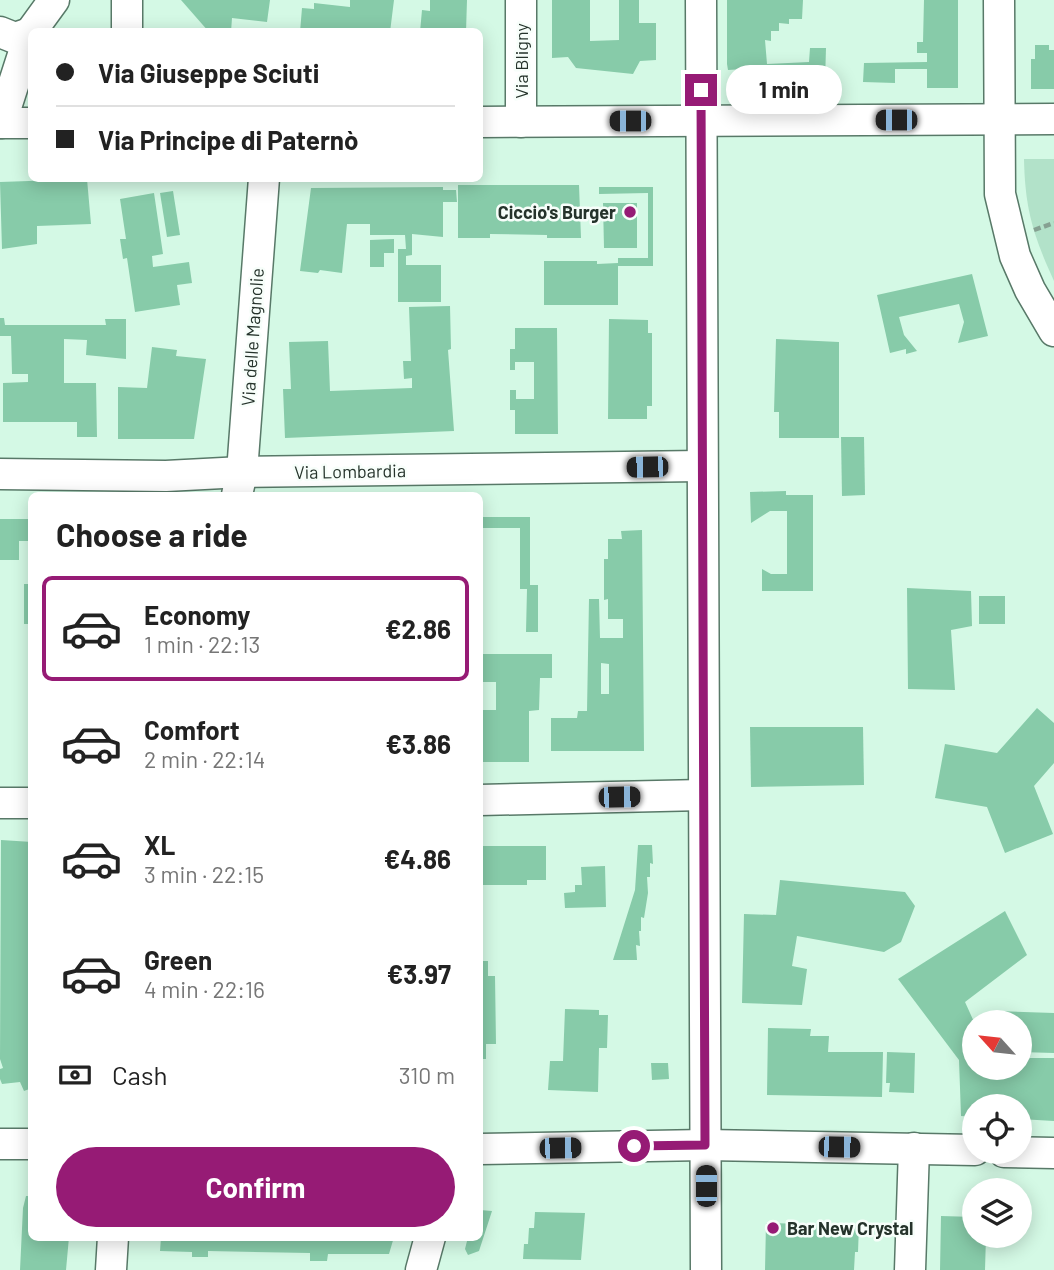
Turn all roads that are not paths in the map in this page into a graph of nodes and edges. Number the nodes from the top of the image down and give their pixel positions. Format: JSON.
{"nodes":[{"id":1,"x":54,"y":0,"type":"edge"},
{"id":2,"x":127,"y":0,"type":"edge"},
{"id":3,"x":521,"y":0,"type":"edge"},
{"id":4,"x":701,"y":0,"type":"edge"},
{"id":5,"x":999,"y":0,"type":"edge"},
{"id":6,"x":34,"y":28,"type":"edge"},
{"id":7,"x":127,"y":28,"type":"edge"},
{"id":8,"x":0,"y":32,"type":"edge"},
{"id":9,"x":28,"y":34,"type":"edge"},
{"id":10,"x":28,"y":39,"type":"edge"},
{"id":11,"x":999,"y":119,"type":"junction"},
{"id":12,"x":1054,"y":119,"type":"edge"},
{"id":13,"x":701,"y":121,"type":"junction"},
{"id":14,"x":483,"y":122,"type":"edge"},
{"id":15,"x":521,"y":122,"type":"junction"},
{"id":16,"x":1,"y":123,"type":"edge"},
{"id":17,"x":28,"y":123,"type":"edge"},
{"id":18,"x":264,"y":182,"type":"edge"},
{"id":19,"x":1054,"y":331,"type":"edge"},
{"id":20,"x":701,"y":466,"type":"junction"},
{"id":21,"x":0,"y":474,"type":"edge"},
{"id":22,"x":240,"y":484,"type":"edge"},
{"id":23,"x":703,"y":795,"type":"junction"},
{"id":24,"x":483,"y":800,"type":"edge"},
{"id":25,"x":0,"y":803,"type":"edge"},
{"id":26,"x":28,"y":803,"type":"edge"},
{"id":27,"x":0,"y":1144,"type":"edge"},
{"id":28,"x":28,"y":1144,"type":"edge"},
{"id":29,"x":705,"y":1145,"type":"junction"},
{"id":30,"x":483,"y":1149,"type":"edge"},
{"id":31,"x":914,"y":1149,"type":"junction"},
{"id":32,"x":962,"y":1150,"type":"edge"},
{"id":33,"x":1032,"y":1153,"type":"edge"},
{"id":34,"x":1054,"y":1153,"type":"edge"},
{"id":35,"x":113,"y":1241,"type":"edge"},
{"id":36,"x":429,"y":1241,"type":"edge"},
{"id":37,"x":111,"y":1270,"type":"edge"},
{"id":38,"x":421,"y":1270,"type":"edge"},
{"id":39,"x":706,"y":1270,"type":"edge"},
{"id":40,"x":910,"y":1270,"type":"edge"}],
"edges":[{"from":1,"to":6,"type":"street"},
{"from":2,"to":7,"type":"street"},
{"from":3,"to":15,"type":"street","name":"Via Bligny"},
{"from":4,"to":13,"type":"street"},
{"from":5,"to":11,"type":"street"},
{"from":8,"to":9,"type":"street"},
{"from":10,"to":16,"type":"street"},
{"from":11,"to":12,"type":"street"},
{"from":11,"to":13,"type":"street"},
{"from":11,"to":19,"type":"street"},
{"from":13,"to":15,"type":"street"},
{"from":13,"to":20,"type":"street"},
{"from":14,"to":15,"type":"street"},
{"from":16,"to":17,"type":"street"},
{"from":18,"to":22,"type":"street","name":"Via delle Magnolie"},
{"from":20,"to":22,"type":"street","name":"Via Lombardia"},
{"from":20,"to":23,"type":"street"},
{"from":21,"to":22,"type":"street","name":"Via Lombardia"},
{"from":23,"to":24,"type":"street"},
{"from":23,"to":29,"type":"street"},
{"from":25,"to":26,"type":"street"},
{"from":27,"to":28,"type":"street"},
{"from":29,"to":30,"type":"street"},
{"from":29,"to":31,"type":"street"},
{"from":29,"to":39,"type":"street"},
{"from":31,"to":32,"type":"street"},
{"from":31,"to":40,"type":"street"},
{"from":33,"to":34,"type":"street"},
{"from":35,"to":37,"type":"street"},
{"from":36,"to":38,"type":"street"}]}
